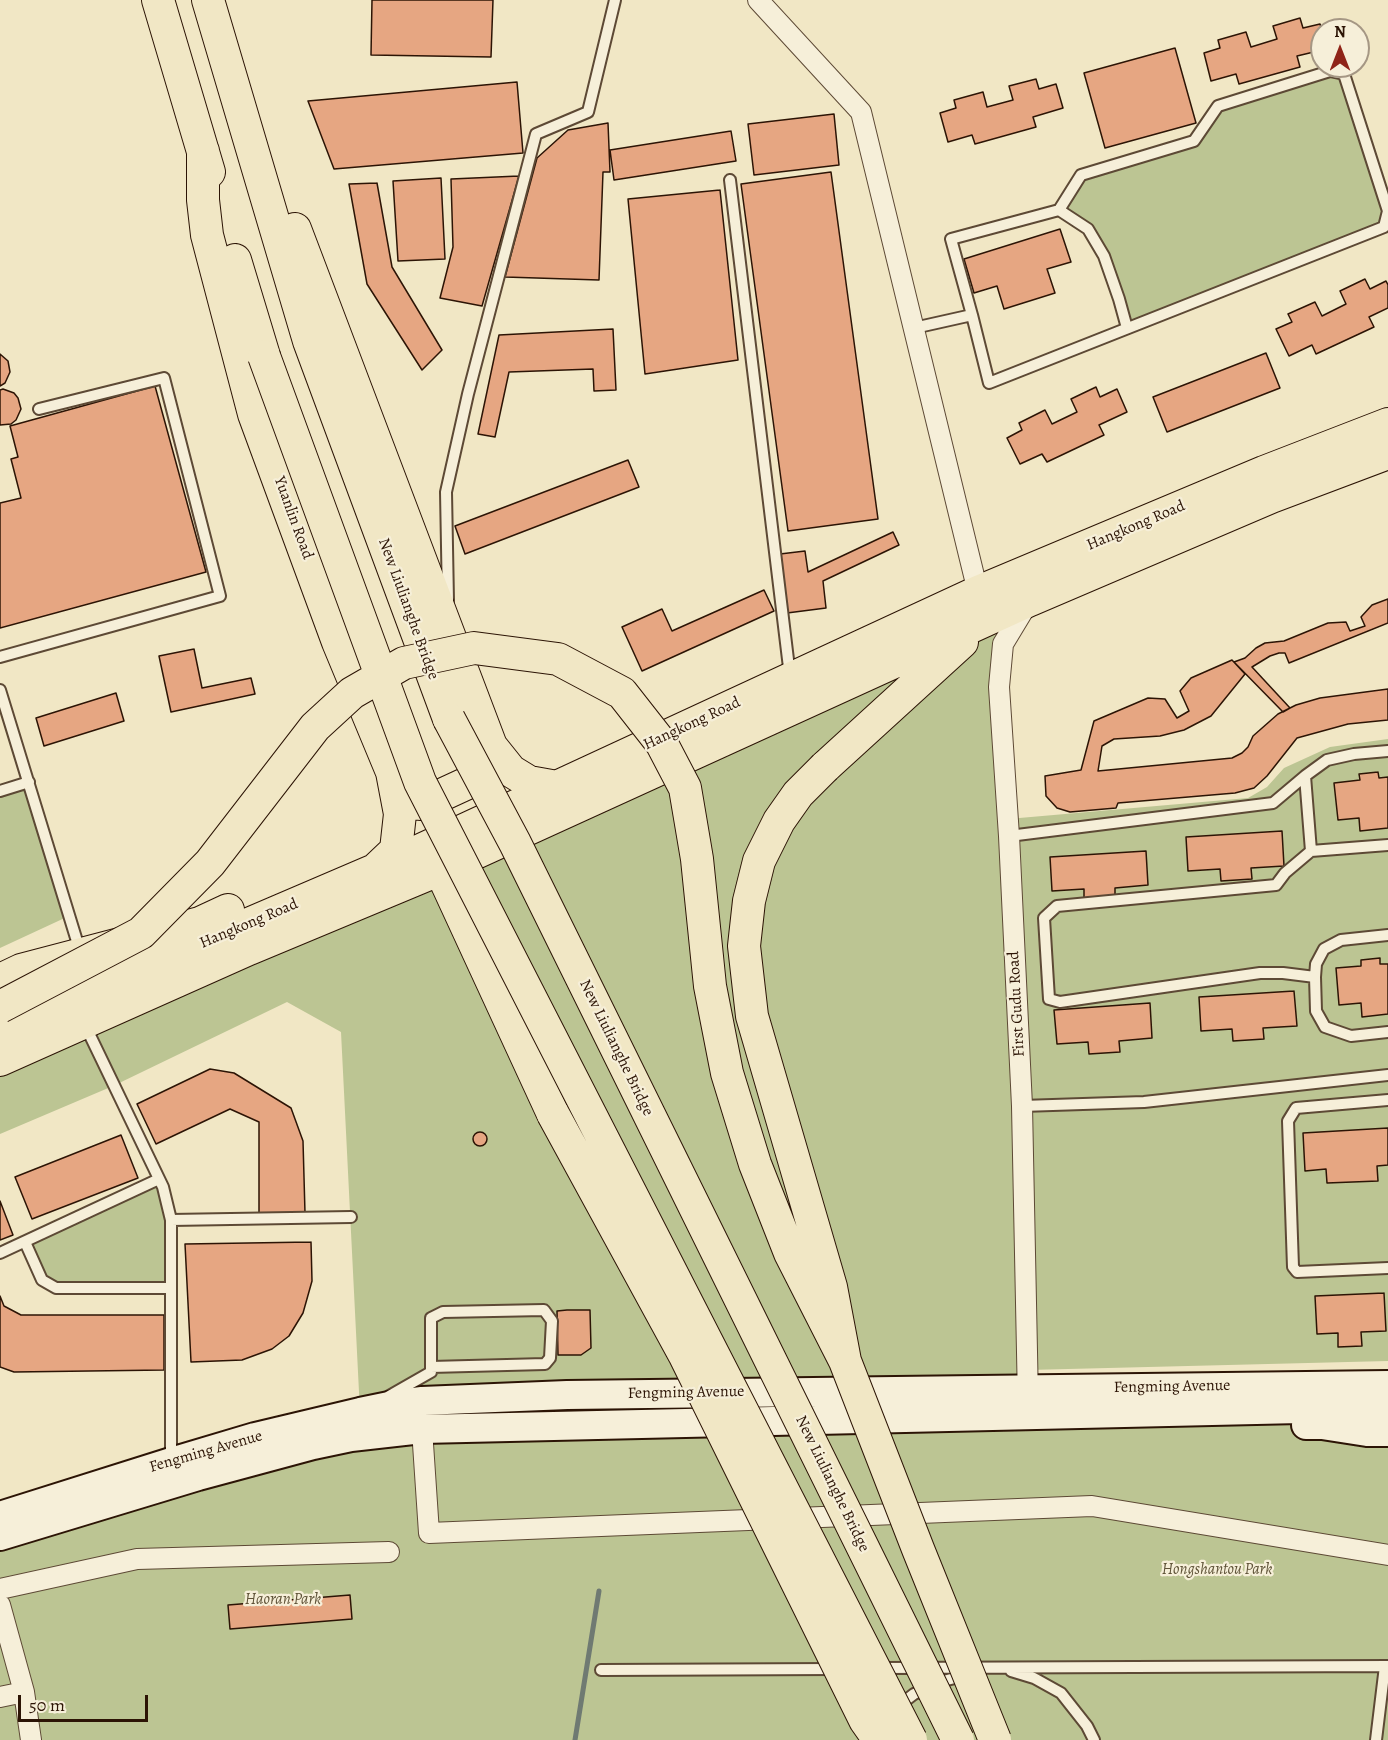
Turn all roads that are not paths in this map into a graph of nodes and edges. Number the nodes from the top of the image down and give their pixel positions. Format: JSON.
{"nodes":[{"id":1,"x":158,"y":0,"type":"edge"},
{"id":2,"x":208,"y":0,"type":"edge"},
{"id":3,"x":615,"y":0,"type":"edge"},
{"id":4,"x":758,"y":0,"type":"edge"},
{"id":5,"x":250,"y":143,"type":"junction"},
{"id":6,"x":203,"y":152,"type":"junction"},
{"id":7,"x":730,"y":180,"type":"dead end"},
{"id":8,"x":1059,"y":210,"type":"junction"},
{"id":9,"x":972,"y":315,"type":"junction"},
{"id":10,"x":914,"y":328,"type":"junction"},
{"id":11,"x":1127,"y":328,"type":"junction"},
{"id":12,"x":39,"y":409,"type":"dead end"},
{"id":13,"x":1388,"y":424,"type":"edge"},
{"id":14,"x":1388,"y":453,"type":"edge"},
{"id":15,"x":1030,"y":600,"type":"junction"},
{"id":16,"x":982,"y":606,"type":"junction"},
{"id":17,"x":449,"y":634,"type":"junction"},
{"id":18,"x":0,"y":657,"type":"edge"},
{"id":19,"x":790,"y":679,"type":"junction"},
{"id":20,"x":0,"y":690,"type":"edge"},
{"id":21,"x":494,"y":749,"type":"junction"},
{"id":22,"x":1388,"y":751,"type":"edge"},
{"id":23,"x":1305,"y":776,"type":"junction"},
{"id":24,"x":29,"y":782,"type":"junction"},
{"id":25,"x":557,"y":787,"type":"junction"},
{"id":26,"x":0,"y":790,"type":"edge"},
{"id":27,"x":396,"y":793,"type":"junction"},
{"id":28,"x":399,"y":824,"type":"junction"},
{"id":29,"x":1009,"y":836,"type":"junction"},
{"id":30,"x":1388,"y":845,"type":"edge"},
{"id":31,"x":1311,"y":850,"type":"junction"},
{"id":32,"x":376,"y":869,"type":"junction"},
{"id":33,"x":440,"y":869,"type":"junction"},
{"id":34,"x":1388,"y":935,"type":"edge"},
{"id":35,"x":81,"y":954,"type":"junction"},
{"id":36,"x":1315,"y":977,"type":"junction"},
{"id":37,"x":0,"y":980,"type":"edge"},
{"id":38,"x":0,"y":1007,"type":"edge"},
{"id":39,"x":83,"y":1022,"type":"junction"},
{"id":40,"x":0,"y":1032,"type":"edge"},
{"id":41,"x":1388,"y":1032,"type":"edge"},
{"id":42,"x":0,"y":1059,"type":"edge"},
{"id":43,"x":1388,"y":1075,"type":"edge"},
{"id":44,"x":1388,"y":1101,"type":"edge"},
{"id":45,"x":1022,"y":1106,"type":"junction"},
{"id":46,"x":159,"y":1179,"type":"junction"},
{"id":47,"x":351,"y":1217,"type":"dead end"},
{"id":48,"x":171,"y":1220,"type":"junction"},
{"id":49,"x":25,"y":1242,"type":"junction"},
{"id":50,"x":0,"y":1253,"type":"edge"},
{"id":51,"x":1388,"y":1268,"type":"edge"},
{"id":52,"x":171,"y":1288,"type":"junction"},
{"id":53,"x":845,"y":1361,"type":"junction"},
{"id":54,"x":431,"y":1367,"type":"junction"},
{"id":55,"x":1388,"y":1385,"type":"edge"},
{"id":56,"x":1028,"y":1402,"type":"junction"},
{"id":57,"x":1388,"y":1407,"type":"edge"},
{"id":58,"x":360,"y":1412,"type":"junction"},
{"id":59,"x":432,"y":1429,"type":"junction"},
{"id":60,"x":1388,"y":1432,"type":"edge"},
{"id":61,"x":171,"y":1462,"type":"junction"},
{"id":62,"x":0,"y":1516,"type":"edge"},
{"id":63,"x":0,"y":1536,"type":"edge"},
{"id":64,"x":389,"y":1552,"type":"dead end"},
{"id":65,"x":1388,"y":1555,"type":"edge"},
{"id":66,"x":0,"y":1589,"type":"edge"},
{"id":67,"x":0,"y":1605,"type":"edge"},
{"id":68,"x":1386,"y":1666,"type":"edge"},
{"id":69,"x":998,"y":1668,"type":"junction"},
{"id":70,"x":601,"y":1670,"type":"dead end"},
{"id":71,"x":24,"y":1692,"type":"junction"},
{"id":72,"x":0,"y":1696,"type":"edge"},
{"id":73,"x":881,"y":1726,"type":"edge"},
{"id":74,"x":31,"y":1740,"type":"edge"},
{"id":75,"x":862,"y":1740,"type":"edge"},
{"id":76,"x":911,"y":1740,"type":"edge"},
{"id":77,"x":958,"y":1740,"type":"edge"},
{"id":78,"x":995,"y":1740,"type":"edge"},
{"id":79,"x":1094,"y":1740,"type":"edge"},
{"id":80,"x":1376,"y":1740,"type":"edge"}],
"edges":[{"from":1,"to":6,"type":"main road","name":"Yuanlin Road"},
{"from":2,"to":5,"type":"main road"},
{"from":3,"to":17,"type":"lane"},
{"from":4,"to":10,"type":"street"},
{"from":5,"to":17,"type":"main road"},
{"from":5,"to":77,"type":"main road","name":"New Liulianghe Bridge","bridge":true},
{"from":6,"to":27,"type":"main road","name":"Yuanlin Road"},
{"from":6,"to":76,"type":"main road","name":"Yuanlin Road","bridge":true},
{"from":7,"to":19,"type":"lane"},
{"from":8,"to":9,"type":"lane"},
{"from":8,"to":11,"type":"lane"},
{"from":8,"to":11,"type":"lane"},
{"from":9,"to":10,"type":"lane"},
{"from":9,"to":11,"type":"lane"},
{"from":10,"to":16,"type":"street"},
{"from":12,"to":18,"type":"lane"},
{"from":13,"to":16,"type":"main road","name":"Hangkong Road"},
{"from":14,"to":15,"type":"main road","name":"Hangkong Road"},
{"from":15,"to":16,"type":"main road","name":"Hangkong Road"},
{"from":15,"to":29,"type":"street","name":"First Gudu Road"},
{"from":16,"to":19,"type":"main road","name":"Hangkong Road"},
{"from":16,"to":33,"type":"main road","name":"Hangkong Road"},
{"from":16,"to":53,"type":"main road","bridge":true},
{"from":17,"to":21,"type":"main road"},
{"from":19,"to":25,"type":"main road","name":"Hangkong Road"},
{"from":20,"to":24,"type":"lane"},
{"from":21,"to":25,"type":"main road"},
{"from":21,"to":27,"type":"main road"},
{"from":22,"to":23,"type":"lane"},
{"from":23,"to":29,"type":"lane"},
{"from":23,"to":31,"type":"lane"},
{"from":24,"to":26,"type":"lane"},
{"from":24,"to":35,"type":"lane"},
{"from":25,"to":32,"type":"main road","name":"Hangkong Road"},
{"from":27,"to":28,"type":"main road","name":"Yuanlin Road"},
{"from":28,"to":32,"type":"main road","name":"Yuanlin Road"},
{"from":28,"to":35,"type":"main road"},
{"from":29,"to":45,"type":"street","name":"First Gudu Road"},
{"from":30,"to":31,"type":"lane"},
{"from":31,"to":36,"type":"lane"},
{"from":32,"to":40,"type":"main road","name":"Hangkong Road"},
{"from":33,"to":39,"type":"main road","name":"Hangkong Road"},
{"from":33,"to":73,"type":"main road","bridge":true},
{"from":34,"to":36,"type":"lane"},
{"from":35,"to":37,"type":"main road"},
{"from":36,"to":41,"type":"lane"},
{"from":38,"to":53,"type":"main road","bridge":true},
{"from":39,"to":42,"type":"main road","name":"Hangkong Road"},
{"from":39,"to":46,"type":"lane"},
{"from":43,"to":45,"type":"lane"},
{"from":44,"to":51,"type":"lane"},
{"from":45,"to":56,"type":"street","name":"First Gudu Road"},
{"from":46,"to":48,"type":"lane"},
{"from":46,"to":49,"type":"lane"},
{"from":47,"to":48,"type":"lane"},
{"from":48,"to":52,"type":"lane"},
{"from":49,"to":50,"type":"lane"},
{"from":49,"to":52,"type":"lane"},
{"from":52,"to":61,"type":"lane"},
{"from":53,"to":78,"type":"main road","bridge":true},
{"from":54,"to":54,"type":"lane"},
{"from":54,"to":58,"type":"lane"},
{"from":55,"to":56,"type":"main road","name":"Fengming Avenue"},
{"from":56,"to":57,"type":"main road","name":"Fengming Avenue"},
{"from":56,"to":58,"type":"main road","name":"Fengming Avenue"},
{"from":56,"to":59,"type":"main road","name":"Fengming Avenue"},
{"from":58,"to":61,"type":"main road","name":"Fengming Avenue"},
{"from":59,"to":60,"type":"main road"},
{"from":59,"to":63,"type":"main road","name":"Fengming Avenue"},
{"from":59,"to":65,"type":"street"},
{"from":61,"to":62,"type":"main road","name":"Fengming Avenue"},
{"from":64,"to":66,"type":"street"},
{"from":67,"to":71,"type":"street"},
{"from":68,"to":69,"type":"lane"},
{"from":68,"to":80,"type":"lane"},
{"from":69,"to":70,"type":"lane"},
{"from":69,"to":73,"type":"lane"},
{"from":69,"to":79,"type":"lane"},
{"from":71,"to":72,"type":"street"},
{"from":71,"to":74,"type":"street"},
{"from":73,"to":75,"type":"lane"}]}
